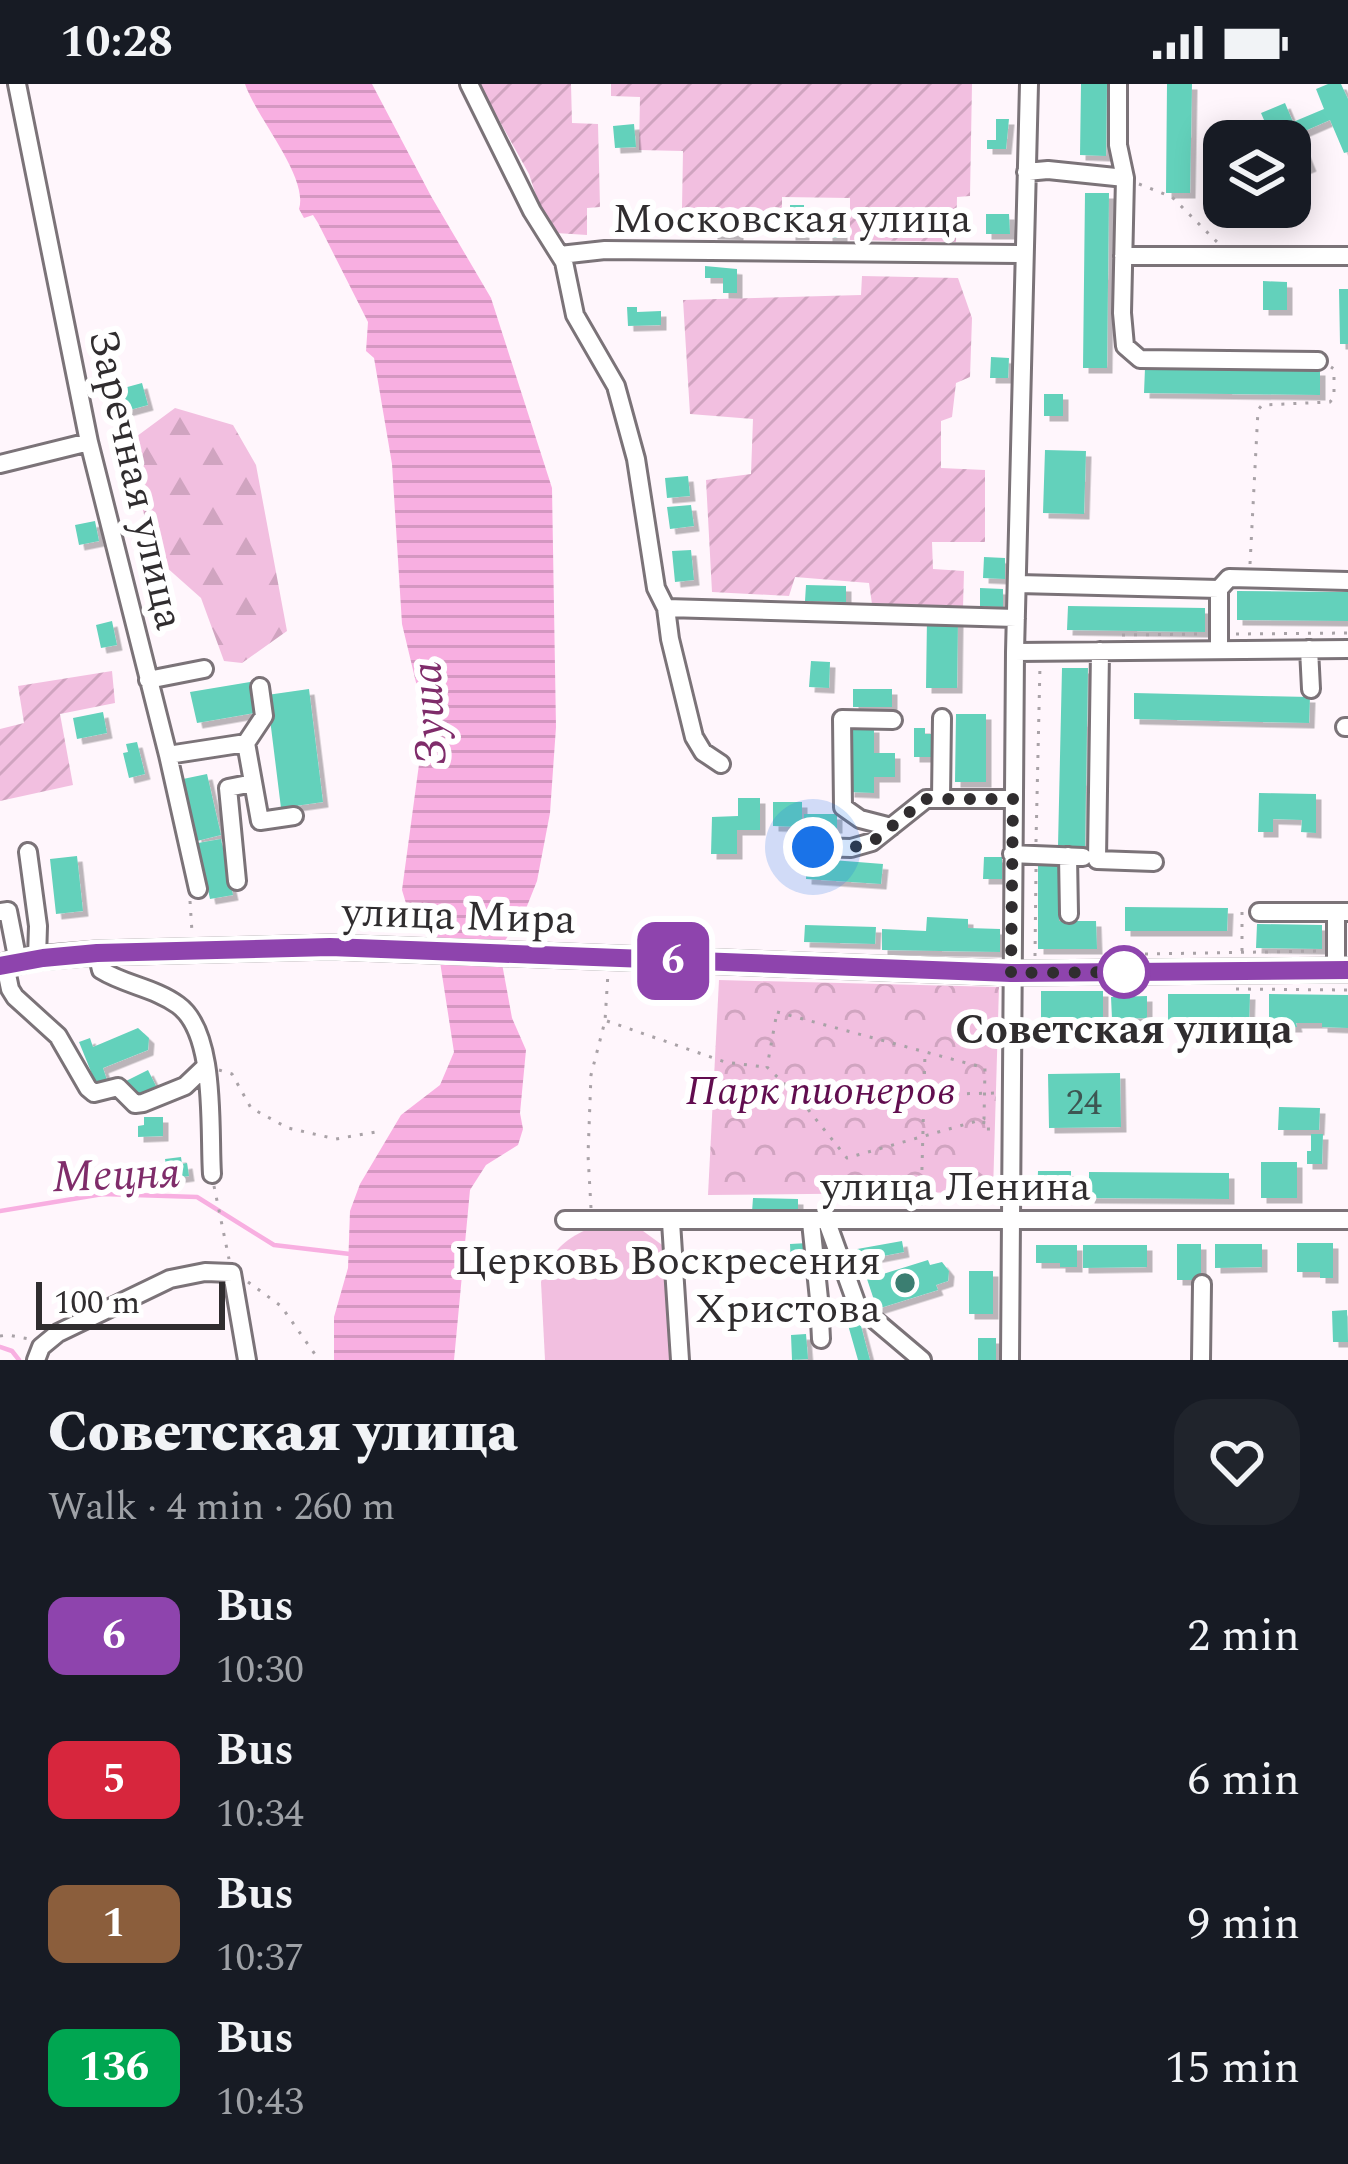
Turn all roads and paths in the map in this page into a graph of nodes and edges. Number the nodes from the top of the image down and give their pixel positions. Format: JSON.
{"nodes":[{"id":1,"x":17,"y":84,"type":"edge"},
{"id":2,"x":469,"y":84,"type":"edge"},
{"id":3,"x":1029,"y":84,"type":"edge"},
{"id":4,"x":1118,"y":84,"type":"edge"},
{"id":5,"x":1025,"y":172,"type":"junction"},
{"id":6,"x":1125,"y":178,"type":"junction"},
{"id":7,"x":1024,"y":254,"type":"junction"},
{"id":8,"x":560,"y":255,"type":"junction"},
{"id":9,"x":1124,"y":256,"type":"junction"},
{"id":10,"x":1231,"y":256,"type":"junction"},
{"id":11,"x":1348,"y":256,"type":"edge"},
{"id":12,"x":1318,"y":361,"type":"joint"},
{"id":13,"x":89,"y":442,"type":"junction"},
{"id":14,"x":0,"y":464,"type":"edge"},
{"id":15,"x":1236,"y":578,"type":"junction"},
{"id":16,"x":1348,"y":581,"type":"edge"},
{"id":17,"x":1018,"y":584,"type":"junction"},
{"id":18,"x":1219,"y":589,"type":"junction"},
{"id":19,"x":666,"y":608,"type":"junction"},
{"id":20,"x":1016,"y":617,"type":"junction"},
{"id":21,"x":1348,"y":633,"type":"edge"},
{"id":22,"x":1219,"y":642,"type":"junction"},
{"id":23,"x":1106,"y":645,"type":"junction"},
{"id":24,"x":1348,"y":649,"type":"edge"},
{"id":25,"x":1309,"y":650,"type":"junction"},
{"id":26,"x":1016,"y":652,"type":"junction"},
{"id":27,"x":1040,"y":652,"type":"junction"},
{"id":28,"x":204,"y":670,"type":"dead end"},
{"id":29,"x":148,"y":680,"type":"junction"},
{"id":30,"x":260,"y":688,"type":"dead end"},
{"id":31,"x":1311,"y":689,"type":"dead end"},
{"id":32,"x":942,"y":718,"type":"dead end"},
{"id":33,"x":893,"y":720,"type":"dead end"},
{"id":34,"x":246,"y":743,"type":"junction"},
{"id":35,"x":168,"y":755,"type":"junction"},
{"id":36,"x":721,"y":764,"type":"dead end"},
{"id":37,"x":253,"y":783,"type":"junction"},
{"id":38,"x":940,"y":799,"type":"junction"},
{"id":39,"x":1013,"y":799,"type":"junction"},
{"id":40,"x":294,"y":816,"type":"dead end"},
{"id":41,"x":891,"y":827,"type":"junction"},
{"id":42,"x":813,"y":847,"type":"dead end"},
{"id":43,"x":28,"y":852,"type":"dead end"},
{"id":44,"x":1012,"y":854,"type":"junction"},
{"id":45,"x":1036,"y":855,"type":"junction"},
{"id":46,"x":1154,"y":862,"type":"dead end"},
{"id":47,"x":238,"y":881,"type":"dead end"},
{"id":48,"x":193,"y":896,"type":"joint"},
{"id":49,"x":1342,"y":911,"type":"edge"},
{"id":50,"x":0,"y":912,"type":"edge"},
{"id":51,"x":1259,"y":912,"type":"joint"},
{"id":52,"x":1069,"y":914,"type":"dead end"},
{"id":53,"x":192,"y":930,"type":"dead end"},
{"id":54,"x":97,"y":953,"type":"junction"},
{"id":55,"x":1035,"y":956,"type":"dead end"},
{"id":56,"x":15,"y":963,"type":"edge"},
{"id":57,"x":608,"y":970,"type":"dead end"},
{"id":58,"x":1242,"y":971,"type":"junction"},
{"id":59,"x":1011,"y":973,"type":"junction"},
{"id":60,"x":1344,"y":977,"type":"edge"},
{"id":61,"x":1223,"y":989,"type":"dead end"},
{"id":62,"x":605,"y":1021,"type":"junction"},
{"id":63,"x":925,"y":1052,"type":"junction"},
{"id":64,"x":206,"y":1066,"type":"junction"},
{"id":65,"x":767,"y":1067,"type":"junction"},
{"id":66,"x":985,"y":1093,"type":"junction"},
{"id":67,"x":999,"y":1093,"type":"dead end"},
{"id":68,"x":923,"y":1094,"type":"junction"},
{"id":69,"x":798,"y":1097,"type":"junction"},
{"id":70,"x":984,"y":1119,"type":"junction"},
{"id":71,"x":998,"y":1129,"type":"dead end"},
{"id":72,"x":381,"y":1131,"type":"dead end"},
{"id":73,"x":922,"y":1136,"type":"junction"},
{"id":74,"x":212,"y":1174,"type":"dead end"},
{"id":75,"x":216,"y":1203,"type":"dead end"},
{"id":76,"x":565,"y":1220,"type":"dead end"},
{"id":77,"x":1348,"y":1220,"type":"edge"},
{"id":78,"x":921,"y":1221,"type":"junction"},
{"id":79,"x":1010,"y":1221,"type":"junction"},
{"id":80,"x":592,"y":1222,"type":"junction"},
{"id":81,"x":671,"y":1222,"type":"junction"},
{"id":82,"x":819,"y":1222,"type":"junction"},
{"id":83,"x":232,"y":1273,"type":"junction"},
{"id":84,"x":1202,"y":1284,"type":"dead end"},
{"id":85,"x":0,"y":1336,"type":"edge"},
{"id":86,"x":821,"y":1339,"type":"dead end"},
{"id":87,"x":38,"y":1353,"type":"edge"},
{"id":88,"x":247,"y":1360,"type":"edge"},
{"id":89,"x":319,"y":1360,"type":"edge"},
{"id":90,"x":680,"y":1360,"type":"edge"},
{"id":91,"x":922,"y":1360,"type":"edge"},
{"id":92,"x":1010,"y":1360,"type":"edge"},
{"id":93,"x":1201,"y":1360,"type":"edge"}],
"edges":[{"from":1,"to":13,"type":"street","name":"Заречная улица"},
{"from":2,"to":8,"type":"street"},
{"from":3,"to":5,"type":"street"},
{"from":4,"to":6,"type":"street"},
{"from":5,"to":6,"type":"street"},
{"from":5,"to":7,"type":"street"},
{"from":6,"to":9,"type":"street"},
{"from":6,"to":10,"type":"path"},
{"from":7,"to":8,"type":"street","name":"Московская улица"},
{"from":7,"to":17,"type":"street"},
{"from":8,"to":19,"type":"street"},
{"from":9,"to":10,"type":"street"},
{"from":9,"to":12,"type":"street"},
{"from":10,"to":11,"type":"street"},
{"from":12,"to":15,"type":"path"},
{"from":13,"to":14,"type":"street"},
{"from":13,"to":29,"type":"street","name":"Заречная улица"},
{"from":15,"to":16,"type":"street"},
{"from":15,"to":18,"type":"street"},
{"from":17,"to":18,"type":"street"},
{"from":17,"to":20,"type":"street"},
{"from":18,"to":22,"type":"street"},
{"from":19,"to":20,"type":"street"},
{"from":19,"to":36,"type":"street"},
{"from":20,"to":26,"type":"street"},
{"from":21,"to":22,"type":"path"},
{"from":22,"to":23,"type":"street"},
{"from":22,"to":23,"type":"path"},
{"from":22,"to":25,"type":"street"},
{"from":23,"to":27,"type":"street"},
{"from":23,"to":46,"type":"street"},
{"from":24,"to":25,"type":"street"},
{"from":25,"to":31,"type":"street"},
{"from":26,"to":27,"type":"street"},
{"from":26,"to":39,"type":"street"},
{"from":27,"to":45,"type":"path"},
{"from":28,"to":29,"type":"street"},
{"from":29,"to":35,"type":"street","name":"Заречная улица"},
{"from":30,"to":34,"type":"street"},
{"from":32,"to":38,"type":"street"},
{"from":33,"to":41,"type":"street"},
{"from":34,"to":35,"type":"street"},
{"from":34,"to":37,"type":"street"},
{"from":35,"to":48,"type":"street","name":"Заречная улица"},
{"from":37,"to":40,"type":"street"},
{"from":37,"to":47,"type":"street"},
{"from":38,"to":39,"type":"street"},
{"from":38,"to":41,"type":"street"},
{"from":39,"to":44,"type":"street"},
{"from":41,"to":42,"type":"street"},
{"from":43,"to":56,"type":"street"},
{"from":44,"to":45,"type":"street"},
{"from":44,"to":59,"type":"street"},
{"from":45,"to":52,"type":"street"},
{"from":45,"to":55,"type":"path"},
{"from":48,"to":53,"type":"path"},
{"from":49,"to":51,"type":"street"},
{"from":49,"to":60,"type":"street"},
{"from":50,"to":56,"type":"street"},
{"from":51,"to":58,"type":"path"},
{"from":54,"to":56,"type":"main road","name":"улица Мира"},
{"from":54,"to":59,"type":"main road","name":"улица Мира"},
{"from":54,"to":64,"type":"street"},
{"from":56,"to":64,"type":"street"},
{"from":57,"to":62,"type":"path"},
{"from":58,"to":59,"type":"main road","name":"улица Мира"},
{"from":58,"to":60,"type":"main road","name":"улица Мира"},
{"from":59,"to":79,"type":"street"},
{"from":60,"to":61,"type":"path"},
{"from":62,"to":65,"type":"path"},
{"from":62,"to":80,"type":"path"},
{"from":63,"to":65,"type":"path"},
{"from":63,"to":66,"type":"path"},
{"from":63,"to":68,"type":"path"},
{"from":64,"to":72,"type":"path"},
{"from":64,"to":74,"type":"street"},
{"from":65,"to":69,"type":"path"},
{"from":66,"to":67,"type":"path"},
{"from":66,"to":68,"type":"path"},
{"from":66,"to":70,"type":"path"},
{"from":68,"to":69,"type":"path"},
{"from":68,"to":73,"type":"path"},
{"from":69,"to":73,"type":"path"},
{"from":70,"to":71,"type":"path"},
{"from":70,"to":73,"type":"path"},
{"from":73,"to":78,"type":"path"},
{"from":75,"to":83,"type":"path"},
{"from":76,"to":80,"type":"street","name":"улица Ленина"},
{"from":77,"to":79,"type":"street","name":"улица Ленина"},
{"from":78,"to":79,"type":"street","name":"улица Ленина"},
{"from":78,"to":82,"type":"street","name":"улица Ленина"},
{"from":79,"to":92,"type":"street"},
{"from":80,"to":81,"type":"street","name":"улица Ленина"},
{"from":81,"to":82,"type":"street","name":"улица Ленина"},
{"from":81,"to":90,"type":"street"},
{"from":82,"to":86,"type":"street"},
{"from":82,"to":91,"type":"street"},
{"from":83,"to":87,"type":"street"},
{"from":83,"to":88,"type":"street"},
{"from":83,"to":89,"type":"path"},
{"from":84,"to":93,"type":"street"},
{"from":85,"to":87,"type":"path"}]}
